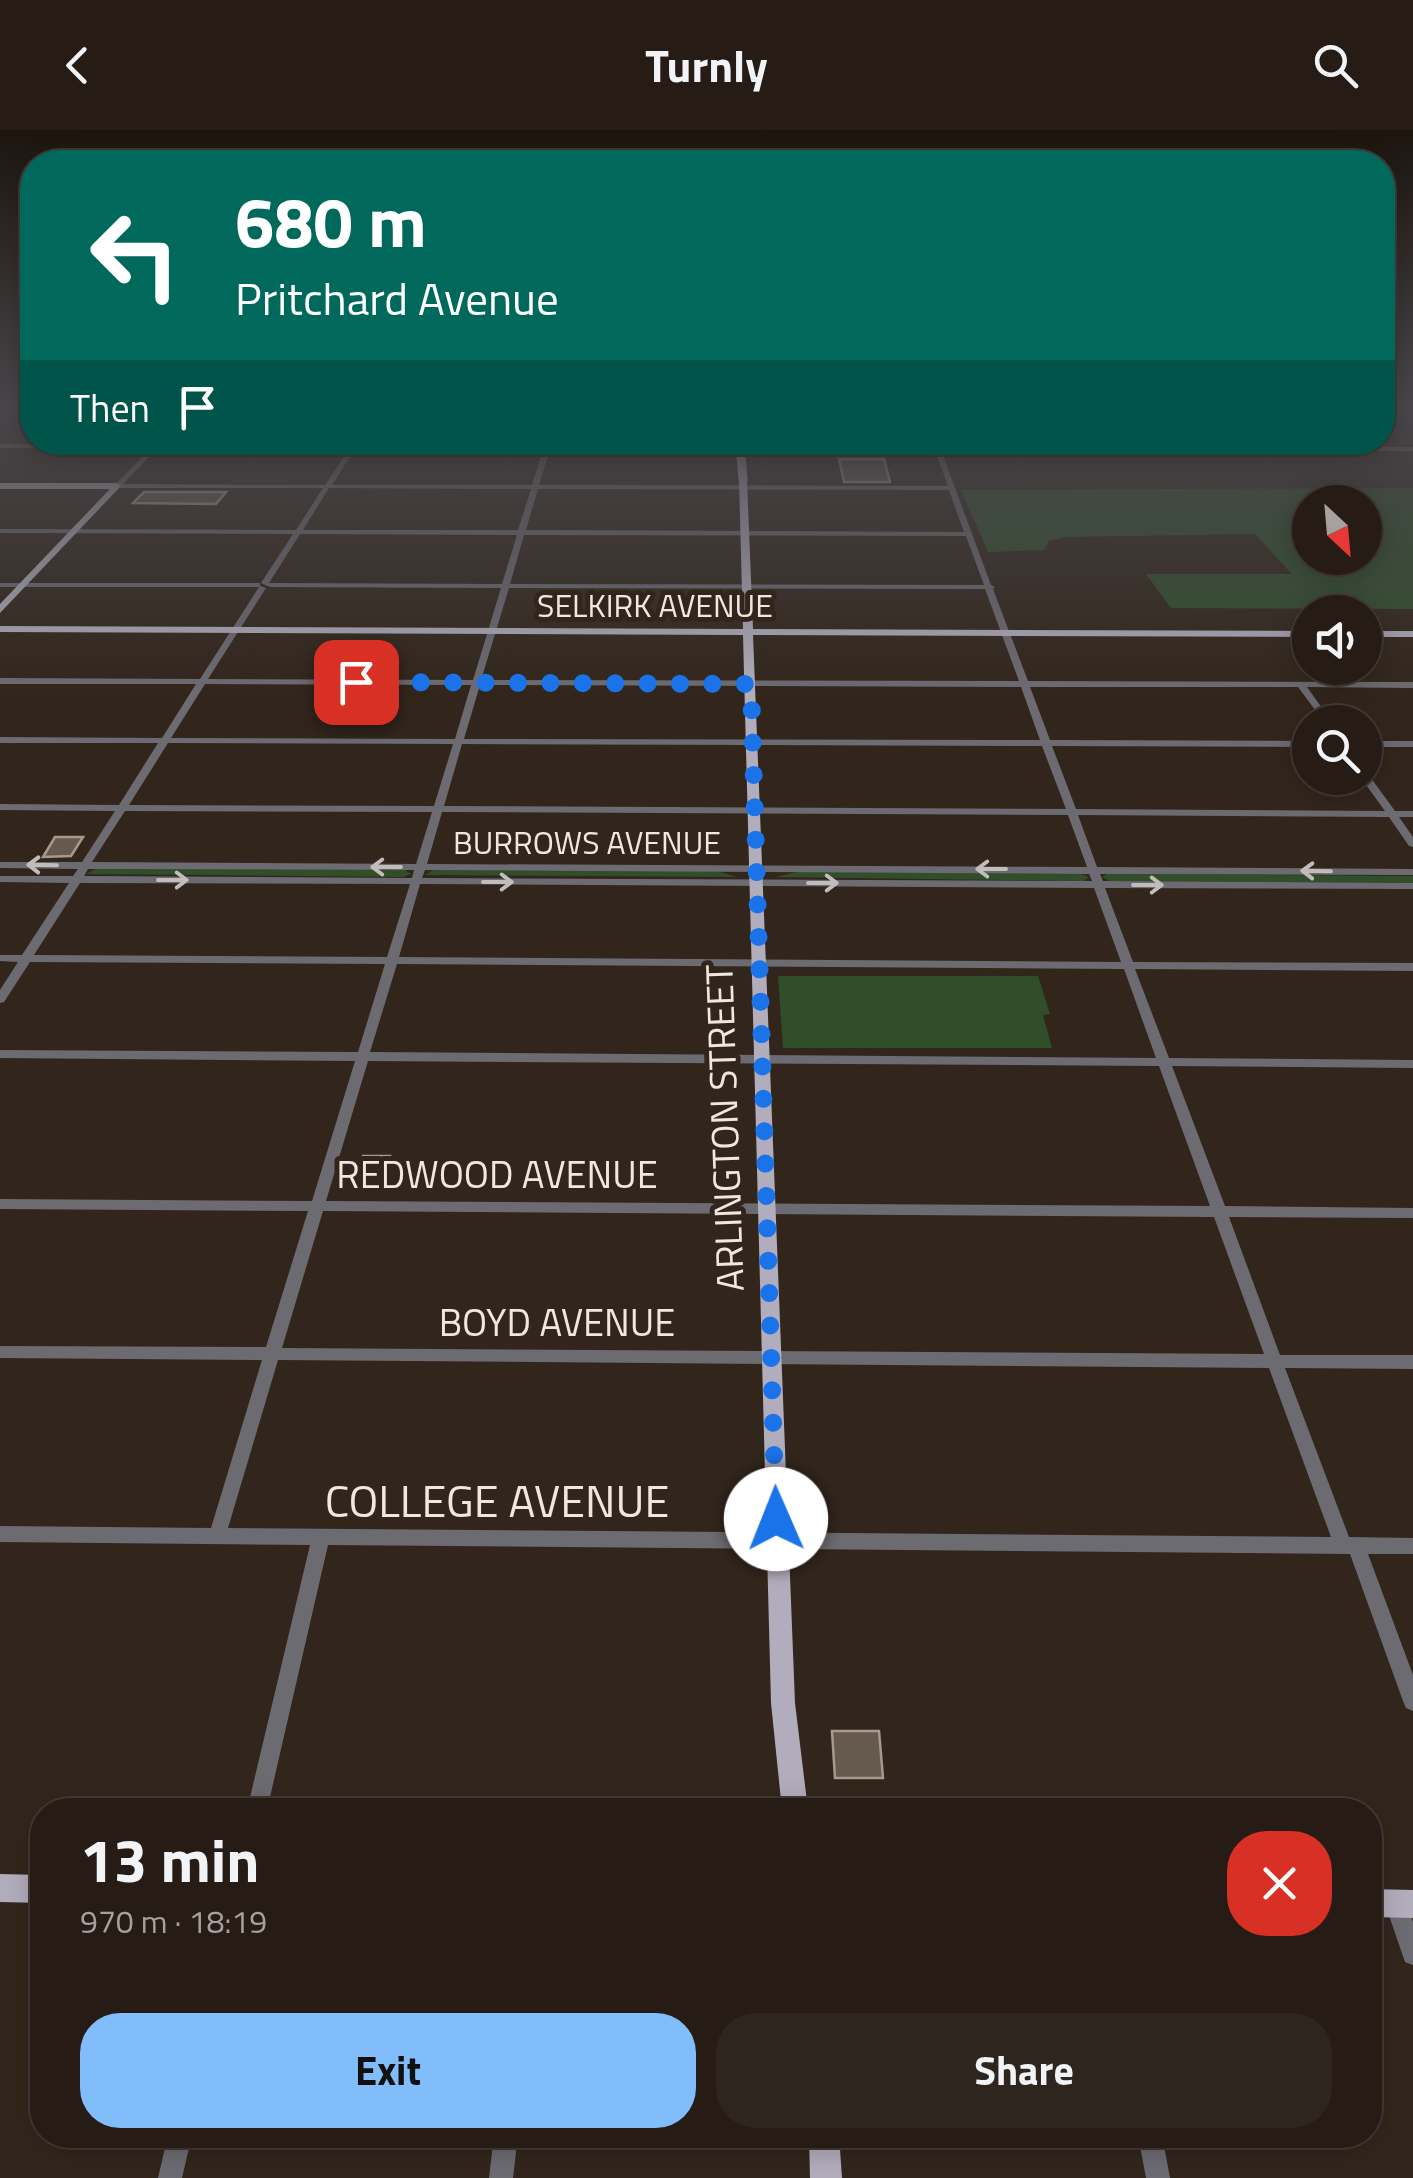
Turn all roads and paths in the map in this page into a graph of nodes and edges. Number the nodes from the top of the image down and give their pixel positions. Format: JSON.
{"nodes":[{"id":1,"x":103,"y":502,"type":"edge"},
{"id":2,"x":317,"y":502,"type":"edge"},
{"id":3,"x":531,"y":502,"type":"edge"},
{"id":4,"x":744,"y":502,"type":"edge"},
{"id":5,"x":958,"y":502,"type":"edge"},
{"id":6,"x":0,"y":531,"type":"edge"},
{"id":7,"x":74,"y":532,"type":"junction"},
{"id":8,"x":298,"y":532,"type":"junction"},
{"id":9,"x":521,"y":533,"type":"junction"},
{"id":10,"x":745,"y":534,"type":"junction"},
{"id":11,"x":970,"y":534,"type":"junction"},
{"id":12,"x":0,"y":585,"type":"edge"},
{"id":13,"x":22,"y":585,"type":"junction"},
{"id":14,"x":264,"y":585,"type":"junction"},
{"id":15,"x":505,"y":586,"type":"junction"},
{"id":16,"x":747,"y":586,"type":"junction"},
{"id":17,"x":991,"y":587,"type":"junction"},
{"id":18,"x":0,"y":610,"type":"edge"},
{"id":19,"x":0,"y":629,"type":"edge"},
{"id":20,"x":235,"y":630,"type":"junction"},
{"id":21,"x":492,"y":630,"type":"junction"},
{"id":22,"x":749,"y":631,"type":"junction"},
{"id":23,"x":1006,"y":632,"type":"junction"},
{"id":24,"x":1292,"y":634,"type":"edge"},
{"id":25,"x":1382,"y":634,"type":"edge"},
{"id":26,"x":1413,"y":634,"type":"edge"},
{"id":27,"x":0,"y":682,"type":"edge"},
{"id":28,"x":203,"y":682,"type":"junction"},
{"id":29,"x":479,"y":682,"type":"junction"},
{"id":30,"x":751,"y":684,"type":"junction"},
{"id":31,"x":1026,"y":684,"type":"junction"},
{"id":32,"x":1292,"y":685,"type":"edge"},
{"id":33,"x":1301,"y":685,"type":"edge"},
{"id":34,"x":1382,"y":685,"type":"edge"},
{"id":35,"x":1413,"y":685,"type":"edge"},
{"id":36,"x":1316,"y":705,"type":"edge"},
{"id":37,"x":0,"y":740,"type":"edge"},
{"id":38,"x":165,"y":740,"type":"junction"},
{"id":39,"x":458,"y":741,"type":"junction"},
{"id":40,"x":753,"y":742,"type":"junction"},
{"id":41,"x":1048,"y":743,"type":"junction"},
{"id":42,"x":1292,"y":744,"type":"edge"},
{"id":43,"x":1382,"y":744,"type":"edge"},
{"id":44,"x":1413,"y":744,"type":"edge"},
{"id":45,"x":1378,"y":795,"type":"edge"},
{"id":46,"x":0,"y":808,"type":"edge"},
{"id":47,"x":122,"y":808,"type":"junction"},
{"id":48,"x":437,"y":810,"type":"junction"},
{"id":49,"x":755,"y":810,"type":"junction"},
{"id":50,"x":1073,"y":812,"type":"junction"},
{"id":51,"x":1391,"y":814,"type":"junction"},
{"id":52,"x":1413,"y":814,"type":"edge"},
{"id":53,"x":1413,"y":844,"type":"edge"},
{"id":54,"x":0,"y":864,"type":"edge"},
{"id":55,"x":85,"y":865,"type":"junction"},
{"id":56,"x":1094,"y":870,"type":"junction"},
{"id":57,"x":1413,"y":872,"type":"edge"},
{"id":58,"x":417,"y":874,"type":"junction"},
{"id":59,"x":757,"y":876,"type":"junction"},
{"id":60,"x":0,"y":879,"type":"edge"},
{"id":61,"x":76,"y":879,"type":"junction"},
{"id":62,"x":1100,"y":885,"type":"junction"},
{"id":63,"x":1413,"y":886,"type":"edge"},
{"id":64,"x":0,"y":958,"type":"edge"},
{"id":65,"x":26,"y":958,"type":"junction"},
{"id":66,"x":393,"y":960,"type":"junction"},
{"id":67,"x":760,"y":963,"type":"junction"},
{"id":68,"x":1128,"y":965,"type":"junction"},
{"id":69,"x":1413,"y":967,"type":"edge"},
{"id":70,"x":0,"y":999,"type":"edge"},
{"id":71,"x":0,"y":1054,"type":"edge"},
{"id":72,"x":363,"y":1057,"type":"junction"},
{"id":73,"x":762,"y":1060,"type":"junction"},
{"id":74,"x":1165,"y":1062,"type":"junction"},
{"id":75,"x":1413,"y":1064,"type":"edge"},
{"id":76,"x":0,"y":1204,"type":"edge"},
{"id":77,"x":317,"y":1207,"type":"junction"},
{"id":78,"x":767,"y":1208,"type":"junction"},
{"id":79,"x":1220,"y":1212,"type":"junction"},
{"id":80,"x":1413,"y":1214,"type":"edge"},
{"id":81,"x":0,"y":1352,"type":"edge"},
{"id":82,"x":273,"y":1354,"type":"junction"},
{"id":83,"x":771,"y":1358,"type":"junction"},
{"id":84,"x":1276,"y":1361,"type":"junction"},
{"id":85,"x":1413,"y":1362,"type":"edge"},
{"id":86,"x":0,"y":1534,"type":"edge"},
{"id":87,"x":217,"y":1536,"type":"junction"},
{"id":88,"x":321,"y":1537,"type":"junction"},
{"id":89,"x":777,"y":1541,"type":"junction"},
{"id":90,"x":1350,"y":1546,"type":"junction"},
{"id":91,"x":1413,"y":1546,"type":"edge"},
{"id":92,"x":1413,"y":1701,"type":"edge"},
{"id":93,"x":260,"y":1798,"type":"edge"},
{"id":94,"x":794,"y":1798,"type":"edge"},
{"id":95,"x":0,"y":1888,"type":"edge"},
{"id":96,"x":30,"y":1889,"type":"edge"},
{"id":97,"x":1393,"y":1904,"type":"edge"},
{"id":98,"x":1413,"y":1954,"type":"edge"},
{"id":99,"x":177,"y":2148,"type":"edge"},
{"id":100,"x":504,"y":2148,"type":"edge"},
{"id":101,"x":825,"y":2148,"type":"edge"},
{"id":102,"x":1152,"y":2148,"type":"edge"},
{"id":103,"x":170,"y":2178,"type":"edge"},
{"id":104,"x":501,"y":2178,"type":"edge"},
{"id":105,"x":826,"y":2178,"type":"edge"},
{"id":106,"x":1158,"y":2178,"type":"edge"}],
"edges":[{"from":1,"to":7,"type":"main road"},
{"from":2,"to":8,"type":"street"},
{"from":3,"to":9,"type":"street"},
{"from":4,"to":10,"type":"main road","name":"ARLINGTON STREET"},
{"from":5,"to":11,"type":"street"},
{"from":6,"to":7,"type":"street"},
{"from":7,"to":8,"type":"street"},
{"from":7,"to":13,"type":"main road"},
{"from":8,"to":9,"type":"street"},
{"from":8,"to":14,"type":"street"},
{"from":9,"to":10,"type":"street"},
{"from":9,"to":15,"type":"street"},
{"from":10,"to":11,"type":"street"},
{"from":10,"to":16,"type":"main road","name":"ARLINGTON STREET"},
{"from":11,"to":17,"type":"street"},
{"from":12,"to":13,"type":"street"},
{"from":13,"to":14,"type":"street"},
{"from":13,"to":18,"type":"main road"},
{"from":14,"to":15,"type":"street"},
{"from":14,"to":20,"type":"street"},
{"from":15,"to":16,"type":"street"},
{"from":15,"to":21,"type":"street"},
{"from":16,"to":17,"type":"street"},
{"from":16,"to":22,"type":"main road","name":"ARLINGTON STREET"},
{"from":17,"to":23,"type":"street"},
{"from":19,"to":20,"type":"main road","name":"SELKIRK AVENUE"},
{"from":20,"to":21,"type":"main road","name":"SELKIRK AVENUE"},
{"from":20,"to":28,"type":"street"},
{"from":21,"to":22,"type":"main road","name":"SELKIRK AVENUE"},
{"from":21,"to":29,"type":"street"},
{"from":22,"to":23,"type":"main road","name":"SELKIRK AVENUE"},
{"from":22,"to":30,"type":"main road","name":"ARLINGTON STREET"},
{"from":23,"to":24,"type":"main road","name":"SELKIRK AVENUE"},
{"from":23,"to":31,"type":"street"},
{"from":25,"to":26,"type":"main road"},
{"from":27,"to":28,"type":"street"},
{"from":28,"to":29,"type":"street"},
{"from":28,"to":38,"type":"street"},
{"from":29,"to":30,"type":"street"},
{"from":29,"to":39,"type":"street"},
{"from":30,"to":31,"type":"street"},
{"from":30,"to":40,"type":"main road","name":"ARLINGTON STREET"},
{"from":31,"to":32,"type":"street"},
{"from":31,"to":41,"type":"street"},
{"from":33,"to":36,"type":"street"},
{"from":34,"to":35,"type":"street"},
{"from":37,"to":38,"type":"street"},
{"from":38,"to":39,"type":"street"},
{"from":38,"to":47,"type":"street"},
{"from":39,"to":40,"type":"street"},
{"from":39,"to":48,"type":"street"},
{"from":40,"to":41,"type":"street"},
{"from":40,"to":49,"type":"main road","name":"ARLINGTON STREET"},
{"from":41,"to":42,"type":"street"},
{"from":41,"to":50,"type":"street"},
{"from":43,"to":44,"type":"street"},
{"from":45,"to":51,"type":"street"},
{"from":46,"to":47,"type":"street"},
{"from":47,"to":48,"type":"street"},
{"from":47,"to":55,"type":"street"},
{"from":48,"to":49,"type":"street"},
{"from":48,"to":58,"type":"street"},
{"from":49,"to":50,"type":"street"},
{"from":49,"to":59,"type":"main road","name":"ARLINGTON STREET"},
{"from":50,"to":51,"type":"street"},
{"from":50,"to":56,"type":"street"},
{"from":51,"to":52,"type":"street"},
{"from":51,"to":53,"type":"street"},
{"from":55,"to":54,"type":"street","name":"BURROWS AVENUE","one_way":true},
{"from":58,"to":55,"type":"street","name":"BURROWS AVENUE","one_way":true},
{"from":55,"to":61,"type":"street"},
{"from":57,"to":56,"type":"street","name":"BURROWS AVENUE","one_way":true},
{"from":56,"to":59,"type":"street","name":"BURROWS AVENUE","one_way":true},
{"from":56,"to":62,"type":"street"},
{"from":58,"to":59,"type":"street","name":"BURROWS AVENUE"},
{"from":61,"to":58,"type":"street","name":"BURROWS AVENUE","one_way":true},
{"from":58,"to":66,"type":"street"},
{"from":59,"to":62,"type":"street","name":"BURROWS AVENUE","one_way":true},
{"from":59,"to":67,"type":"main road","name":"ARLINGTON STREET"},
{"from":60,"to":61,"type":"street","name":"BURROWS AVENUE"},
{"from":61,"to":65,"type":"street"},
{"from":62,"to":63,"type":"street","name":"BURROWS AVENUE","one_way":true},
{"from":62,"to":68,"type":"street"},
{"from":64,"to":65,"type":"street"},
{"from":65,"to":66,"type":"street"},
{"from":65,"to":70,"type":"street"},
{"from":66,"to":67,"type":"street"},
{"from":66,"to":72,"type":"street"},
{"from":67,"to":68,"type":"street"},
{"from":67,"to":73,"type":"main road","name":"ARLINGTON STREET"},
{"from":68,"to":69,"type":"street"},
{"from":68,"to":74,"type":"street"},
{"from":71,"to":72,"type":"street"},
{"from":72,"to":73,"type":"street"},
{"from":72,"to":77,"type":"street"},
{"from":73,"to":74,"type":"street"},
{"from":73,"to":78,"type":"main road","name":"ARLINGTON STREET"},
{"from":74,"to":75,"type":"street"},
{"from":74,"to":79,"type":"street"},
{"from":76,"to":77,"type":"street","name":"REDWOOD AVENUE"},
{"from":77,"to":78,"type":"street","name":"REDWOOD AVENUE"},
{"from":77,"to":82,"type":"street"},
{"from":78,"to":79,"type":"street","name":"REDWOOD AVENUE"},
{"from":78,"to":83,"type":"main road","name":"ARLINGTON STREET"},
{"from":79,"to":80,"type":"street","name":"REDWOOD AVENUE"},
{"from":79,"to":84,"type":"street"},
{"from":81,"to":82,"type":"street","name":"BOYD AVENUE"},
{"from":82,"to":83,"type":"street","name":"BOYD AVENUE"},
{"from":82,"to":87,"type":"street"},
{"from":83,"to":84,"type":"street","name":"BOYD AVENUE"},
{"from":83,"to":89,"type":"main road","name":"ARLINGTON STREET"},
{"from":84,"to":85,"type":"street","name":"BOYD AVENUE"},
{"from":84,"to":90,"type":"street"},
{"from":86,"to":87,"type":"street","name":"COLLEGE AVENUE"},
{"from":87,"to":88,"type":"street","name":"COLLEGE AVENUE"},
{"from":88,"to":89,"type":"street","name":"COLLEGE AVENUE"},
{"from":88,"to":93,"type":"street"},
{"from":89,"to":90,"type":"street","name":"COLLEGE AVENUE"},
{"from":89,"to":94,"type":"main road","name":"ARLINGTON STREET"},
{"from":90,"to":91,"type":"street","name":"COLLEGE AVENUE"},
{"from":90,"to":92,"type":"street"},
{"from":95,"to":96,"type":"main road"},
{"from":97,"to":98,"type":"street"},
{"from":99,"to":103,"type":"street"},
{"from":100,"to":104,"type":"street"},
{"from":101,"to":105,"type":"main road"},
{"from":102,"to":106,"type":"street"}]}
